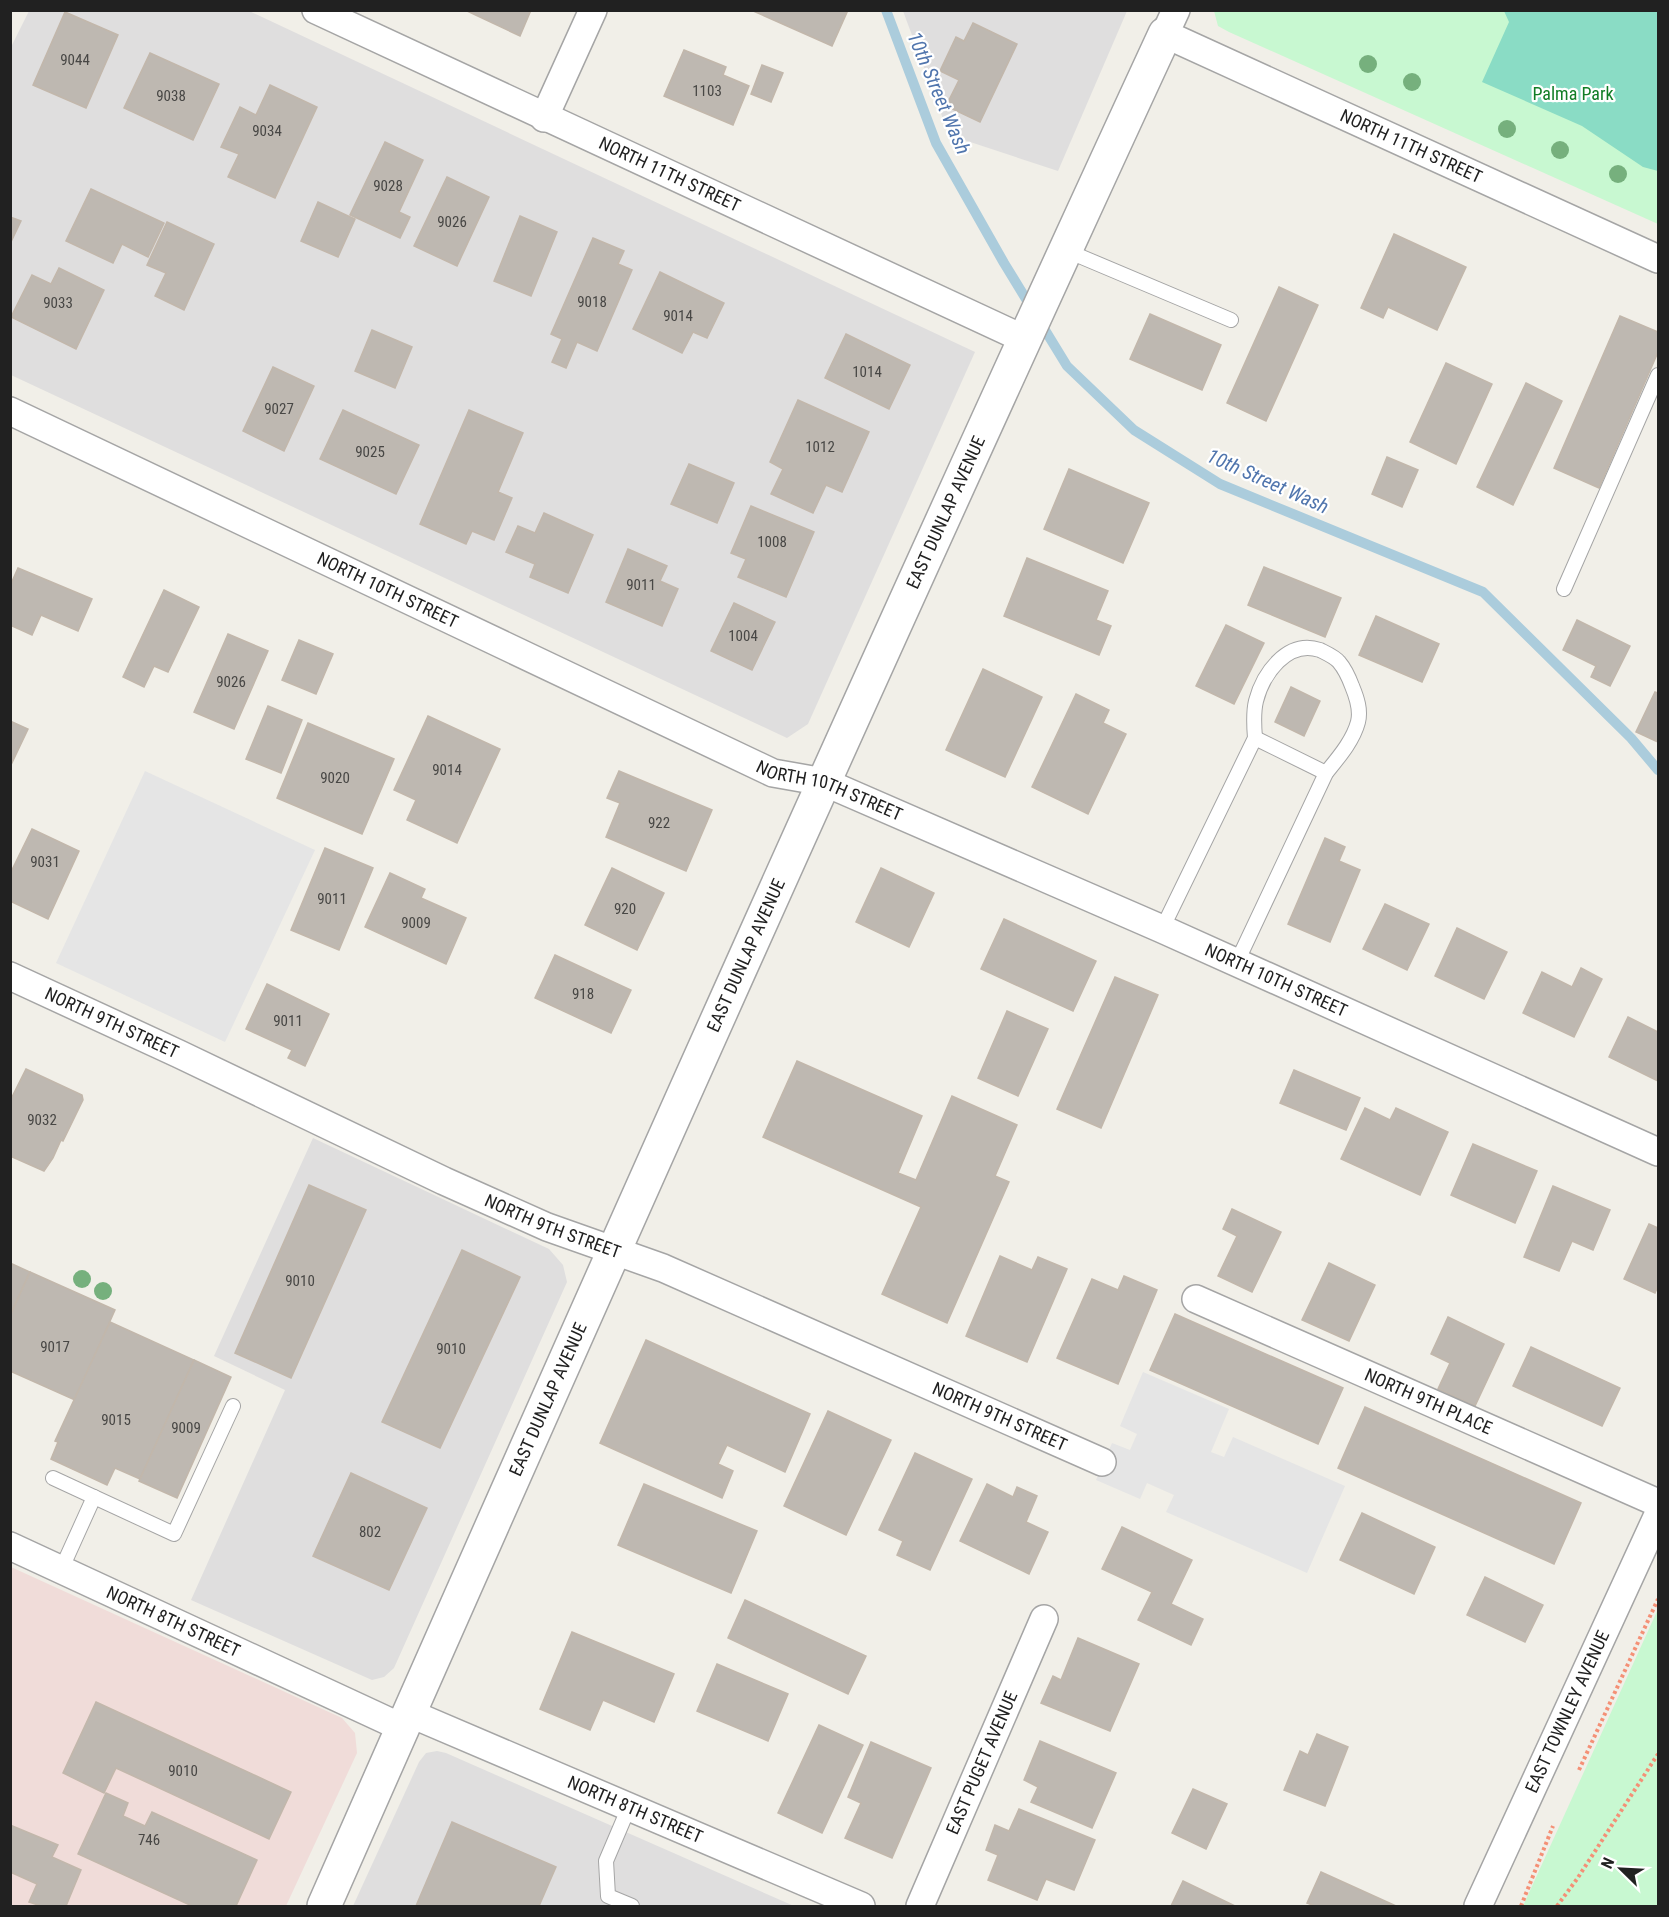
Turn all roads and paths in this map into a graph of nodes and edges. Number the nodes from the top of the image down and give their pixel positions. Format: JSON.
{"nodes":[{"id":1,"x":316,"y":10,"type":"edge"},
{"id":2,"x":593,"y":10,"type":"edge"},
{"id":3,"x":1170,"y":22,"type":"edge"},
{"id":4,"x":544,"y":118,"type":"junction"},
{"id":5,"x":1065,"y":250,"type":"junction"},
{"id":6,"x":1659,"y":260,"type":"edge"},
{"id":7,"x":1231,"y":320,"type":"dead end"},
{"id":8,"x":1024,"y":339,"type":"junction"},
{"id":9,"x":1659,"y":375,"type":"edge"},
{"id":10,"x":10,"y":411,"type":"edge"},
{"id":11,"x":1564,"y":589,"type":"dead end"},
{"id":12,"x":1255,"y":738,"type":"junction"},
{"id":13,"x":1326,"y":773,"type":"junction"},
{"id":14,"x":824,"y":782,"type":"junction"},
{"id":15,"x":1162,"y":929,"type":"junction"},
{"id":16,"x":1237,"y":962,"type":"junction"},
{"id":17,"x":10,"y":976,"type":"edge"},
{"id":18,"x":1659,"y":1152,"type":"edge"},
{"id":19,"x":614,"y":1251,"type":"junction"},
{"id":20,"x":1196,"y":1299,"type":"dead end"},
{"id":21,"x":233,"y":1406,"type":"dead end"},
{"id":22,"x":1102,"y":1462,"type":"dead end"},
{"id":23,"x":53,"y":1478,"type":"dead end"},
{"id":24,"x":94,"y":1497,"type":"junction"},
{"id":25,"x":1659,"y":1503,"type":"edge"},
{"id":26,"x":1659,"y":1515,"type":"edge"},
{"id":27,"x":10,"y":1546,"type":"edge"},
{"id":28,"x":62,"y":1570,"type":"junction"},
{"id":29,"x":1659,"y":1599,"type":"edge"},
{"id":30,"x":1044,"y":1619,"type":"dead end"},
{"id":31,"x":406,"y":1720,"type":"junction"},
{"id":32,"x":1659,"y":1754,"type":"edge"},
{"id":33,"x":1577,"y":1773,"type":"dead end"},
{"id":34,"x":629,"y":1807,"type":"junction"},
{"id":35,"x":1557,"y":1816,"type":"dead end"},
{"id":36,"x":853,"y":1905,"type":"edge"},
{"id":37,"x":324,"y":1906,"type":"edge"},
{"id":38,"x":632,"y":1906,"type":"edge"},
{"id":39,"x":920,"y":1906,"type":"edge"},
{"id":40,"x":1478,"y":1906,"type":"edge"},
{"id":41,"x":1521,"y":1906,"type":"edge"},
{"id":42,"x":1557,"y":1906,"type":"edge"}],
"edges":[{"from":1,"to":4,"type":"street","name":"NORTH 11TH STREET"},
{"from":2,"to":4,"type":"street"},
{"from":3,"to":5,"type":"street","name":"EAST DUNLAP AVENUE"},
{"from":3,"to":6,"type":"street","name":"NORTH 11TH STREET"},
{"from":4,"to":8,"type":"street","name":"NORTH 11TH STREET"},
{"from":5,"to":7,"type":"lane"},
{"from":5,"to":8,"type":"street","name":"EAST DUNLAP AVENUE"},
{"from":8,"to":14,"type":"street","name":"EAST DUNLAP AVENUE"},
{"from":9,"to":11,"type":"lane"},
{"from":10,"to":14,"type":"street","name":"NORTH 10TH STREET"},
{"from":12,"to":13,"type":"lane"},
{"from":12,"to":13,"type":"lane"},
{"from":12,"to":15,"type":"lane"},
{"from":13,"to":16,"type":"lane"},
{"from":14,"to":15,"type":"street","name":"NORTH 10TH STREET"},
{"from":14,"to":19,"type":"street","name":"EAST DUNLAP AVENUE"},
{"from":15,"to":16,"type":"street","name":"NORTH 10TH STREET"},
{"from":16,"to":18,"type":"street","name":"NORTH 10TH STREET"},
{"from":17,"to":19,"type":"street","name":"NORTH 9TH STREET"},
{"from":19,"to":22,"type":"street","name":"NORTH 9TH STREET"},
{"from":19,"to":31,"type":"street","name":"EAST DUNLAP AVENUE"},
{"from":20,"to":25,"type":"street","name":"NORTH 9TH PLACE"},
{"from":21,"to":24,"type":"lane"},
{"from":23,"to":24,"type":"lane"},
{"from":24,"to":28,"type":"lane"},
{"from":26,"to":40,"type":"street","name":"EAST TOWNLEY AVENUE"},
{"from":27,"to":28,"type":"street","name":"NORTH 8TH STREET"},
{"from":28,"to":31,"type":"street","name":"NORTH 8TH STREET"},
{"from":29,"to":33,"type":"path"},
{"from":30,"to":39,"type":"street","name":"EAST PUGET AVENUE"},
{"from":31,"to":34,"type":"street","name":"NORTH 8TH STREET"},
{"from":31,"to":37,"type":"street","name":"EAST DUNLAP AVENUE"},
{"from":32,"to":42,"type":"path"},
{"from":34,"to":36,"type":"street","name":"NORTH 8TH STREET"},
{"from":34,"to":38,"type":"lane"},
{"from":35,"to":41,"type":"path"}]}
